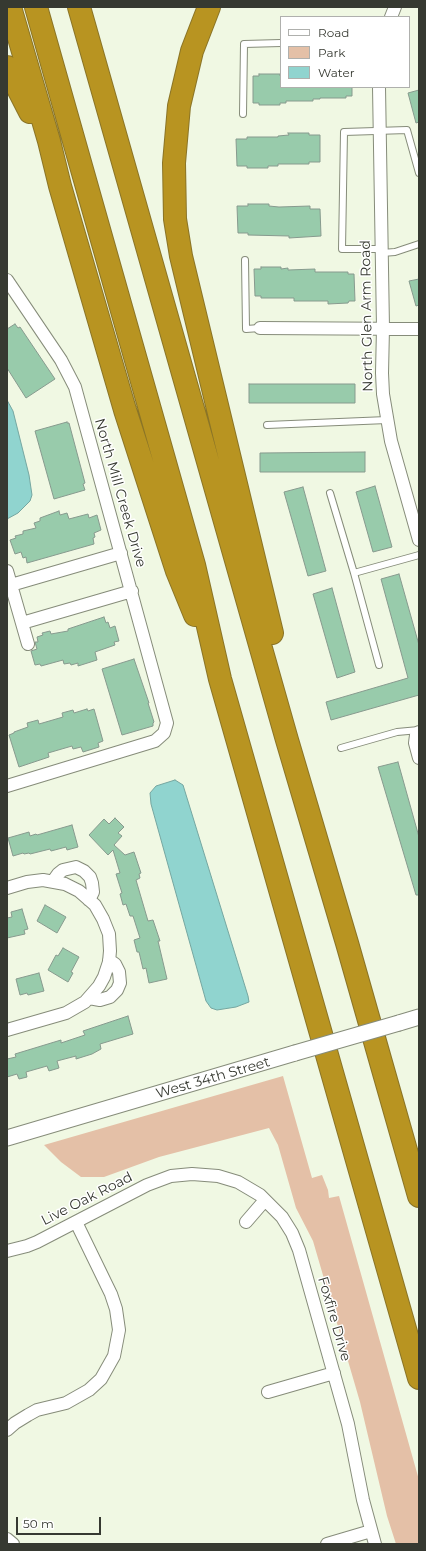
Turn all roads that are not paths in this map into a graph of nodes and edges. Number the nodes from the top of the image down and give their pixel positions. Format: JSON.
{"nodes":[{"id":1,"x":10,"y":7,"type":"edge"},
{"id":2,"x":36,"y":7,"type":"edge"},
{"id":3,"x":79,"y":7,"type":"edge"},
{"id":4,"x":209,"y":7,"type":"edge"},
{"id":5,"x":396,"y":7,"type":"edge"},
{"id":6,"x":392,"y":16,"type":"edge"},
{"id":7,"x":280,"y":43,"type":"edge"},
{"id":8,"x":7,"y":67,"type":"edge"},
{"id":9,"x":378,"y":88,"type":"edge"},
{"id":10,"x":243,"y":114,"type":"dead end"},
{"id":11,"x":379,"y":131,"type":"junction"},
{"id":12,"x":419,"y":173,"type":"edge"},
{"id":13,"x":60,"y":186,"type":"junction"},
{"id":14,"x":419,"y":244,"type":"edge"},
{"id":15,"x":382,"y":251,"type":"junction"},
{"id":16,"x":245,"y":260,"type":"dead end"},
{"id":17,"x":7,"y":280,"type":"edge"},
{"id":18,"x":260,"y":328,"type":"joint"},
{"id":19,"x":383,"y":328,"type":"junction"},
{"id":20,"x":419,"y":329,"type":"edge"},
{"id":21,"x":387,"y":420,"type":"junction"},
{"id":22,"x":267,"y":425,"type":"dead end"},
{"id":23,"x":330,"y":493,"type":"dead end"},
{"id":24,"x":419,"y":540,"type":"edge"},
{"id":25,"x":121,"y":553,"type":"junction"},
{"id":26,"x":419,"y":555,"type":"edge"},
{"id":27,"x":7,"y":571,"type":"edge"},
{"id":28,"x":354,"y":573,"type":"junction"},
{"id":29,"x":11,"y":585,"type":"junction"},
{"id":30,"x":132,"y":591,"type":"junction"},
{"id":31,"x":22,"y":623,"type":"junction"},
{"id":32,"x":28,"y":644,"type":"dead end"},
{"id":33,"x":379,"y":665,"type":"dead end"},
{"id":34,"x":220,"y":679,"type":"junction"},
{"id":35,"x":419,"y":731,"type":"edge"},
{"id":36,"x":341,"y":748,"type":"dead end"},
{"id":37,"x":419,"y":758,"type":"edge"},
{"id":38,"x":7,"y":786,"type":"edge"},
{"id":39,"x":53,"y":881,"type":"junction"},
{"id":40,"x":7,"y":888,"type":"edge"},
{"id":41,"x":89,"y":900,"type":"junction"},
{"id":42,"x":347,"y":943,"type":"junction"},
{"id":43,"x":109,"y":960,"type":"junction"},
{"id":44,"x":89,"y":998,"type":"junction"},
{"id":45,"x":419,"y":1017,"type":"edge"},
{"id":46,"x":7,"y":1030,"type":"edge"},
{"id":47,"x":7,"y":1138,"type":"edge"},
{"id":48,"x":182,"y":1175,"type":"joint"},
{"id":49,"x":419,"y":1196,"type":"edge"},
{"id":50,"x":266,"y":1200,"type":"junction"},
{"id":51,"x":76,"y":1222,"type":"junction"},
{"id":52,"x":246,"y":1222,"type":"dead end"},
{"id":53,"x":7,"y":1251,"type":"edge"},
{"id":54,"x":334,"y":1373,"type":"junction"},
{"id":55,"x":419,"y":1378,"type":"edge"},
{"id":56,"x":268,"y":1392,"type":"dead end"},
{"id":57,"x":7,"y":1430,"type":"edge"},
{"id":58,"x":371,"y":1531,"type":"junction"},
{"id":59,"x":7,"y":1539,"type":"edge"},
{"id":60,"x":13,"y":1544,"type":"edge"},
{"id":61,"x":327,"y":1544,"type":"edge"},
{"id":62,"x":375,"y":1544,"type":"edge"}],
"edges":[{"from":1,"to":13,"type":"highway"},
{"from":2,"to":34,"type":"highway"},
{"from":3,"to":42,"type":"highway"},
{"from":4,"to":42,"type":"highway"},
{"from":5,"to":6,"type":"street"},
{"from":7,"to":10,"type":"lane"},
{"from":8,"to":13,"type":"highway"},
{"from":9,"to":11,"type":"street","name":"North Glen Arm Road"},
{"from":11,"to":12,"type":"lane"},
{"from":11,"to":15,"type":"street","name":"North Glen Arm Road"},
{"from":11,"to":15,"type":"lane"},
{"from":13,"to":34,"type":"highway"},
{"from":14,"to":15,"type":"lane"},
{"from":15,"to":19,"type":"street","name":"North Glen Arm Road"},
{"from":16,"to":18,"type":"lane"},
{"from":17,"to":25,"type":"street","name":"North Mill Creek Drive"},
{"from":18,"to":19,"type":"street"},
{"from":19,"to":20,"type":"street"},
{"from":19,"to":21,"type":"street","name":"North Glen Arm Road"},
{"from":21,"to":22,"type":"lane"},
{"from":21,"to":24,"type":"street","name":"North Glen Arm Road"},
{"from":23,"to":28,"type":"lane"},
{"from":25,"to":29,"type":"street"},
{"from":25,"to":30,"type":"street","name":"North Mill Creek Drive"},
{"from":26,"to":28,"type":"lane"},
{"from":27,"to":29,"type":"street"},
{"from":28,"to":33,"type":"lane"},
{"from":29,"to":31,"type":"street"},
{"from":30,"to":31,"type":"street"},
{"from":30,"to":38,"type":"street","name":"North Mill Creek Drive"},
{"from":31,"to":32,"type":"street"},
{"from":34,"to":55,"type":"highway"},
{"from":35,"to":36,"type":"lane"},
{"from":35,"to":37,"type":"street"},
{"from":39,"to":40,"type":"street"},
{"from":39,"to":41,"type":"street"},
{"from":39,"to":41,"type":"street"},
{"from":41,"to":43,"type":"street"},
{"from":42,"to":49,"type":"highway"},
{"from":43,"to":44,"type":"street"},
{"from":43,"to":44,"type":"street"},
{"from":44,"to":46,"type":"street"},
{"from":45,"to":47,"type":"street","name":"West 34th Street","bridge":true},
{"from":48,"to":50,"type":"street","name":"Foxfire Drive"},
{"from":48,"to":51,"type":"street","name":"Live Oak Road"},
{"from":50,"to":52,"type":"street"},
{"from":50,"to":54,"type":"street","name":"Foxfire Drive"},
{"from":51,"to":53,"type":"street","name":"Live Oak Road"},
{"from":51,"to":57,"type":"street"},
{"from":54,"to":56,"type":"street"},
{"from":54,"to":58,"type":"street","name":"Foxfire Drive"},
{"from":58,"to":61,"type":"street"},
{"from":58,"to":62,"type":"street","name":"Foxfire Drive"},
{"from":59,"to":60,"type":"street"}]}
